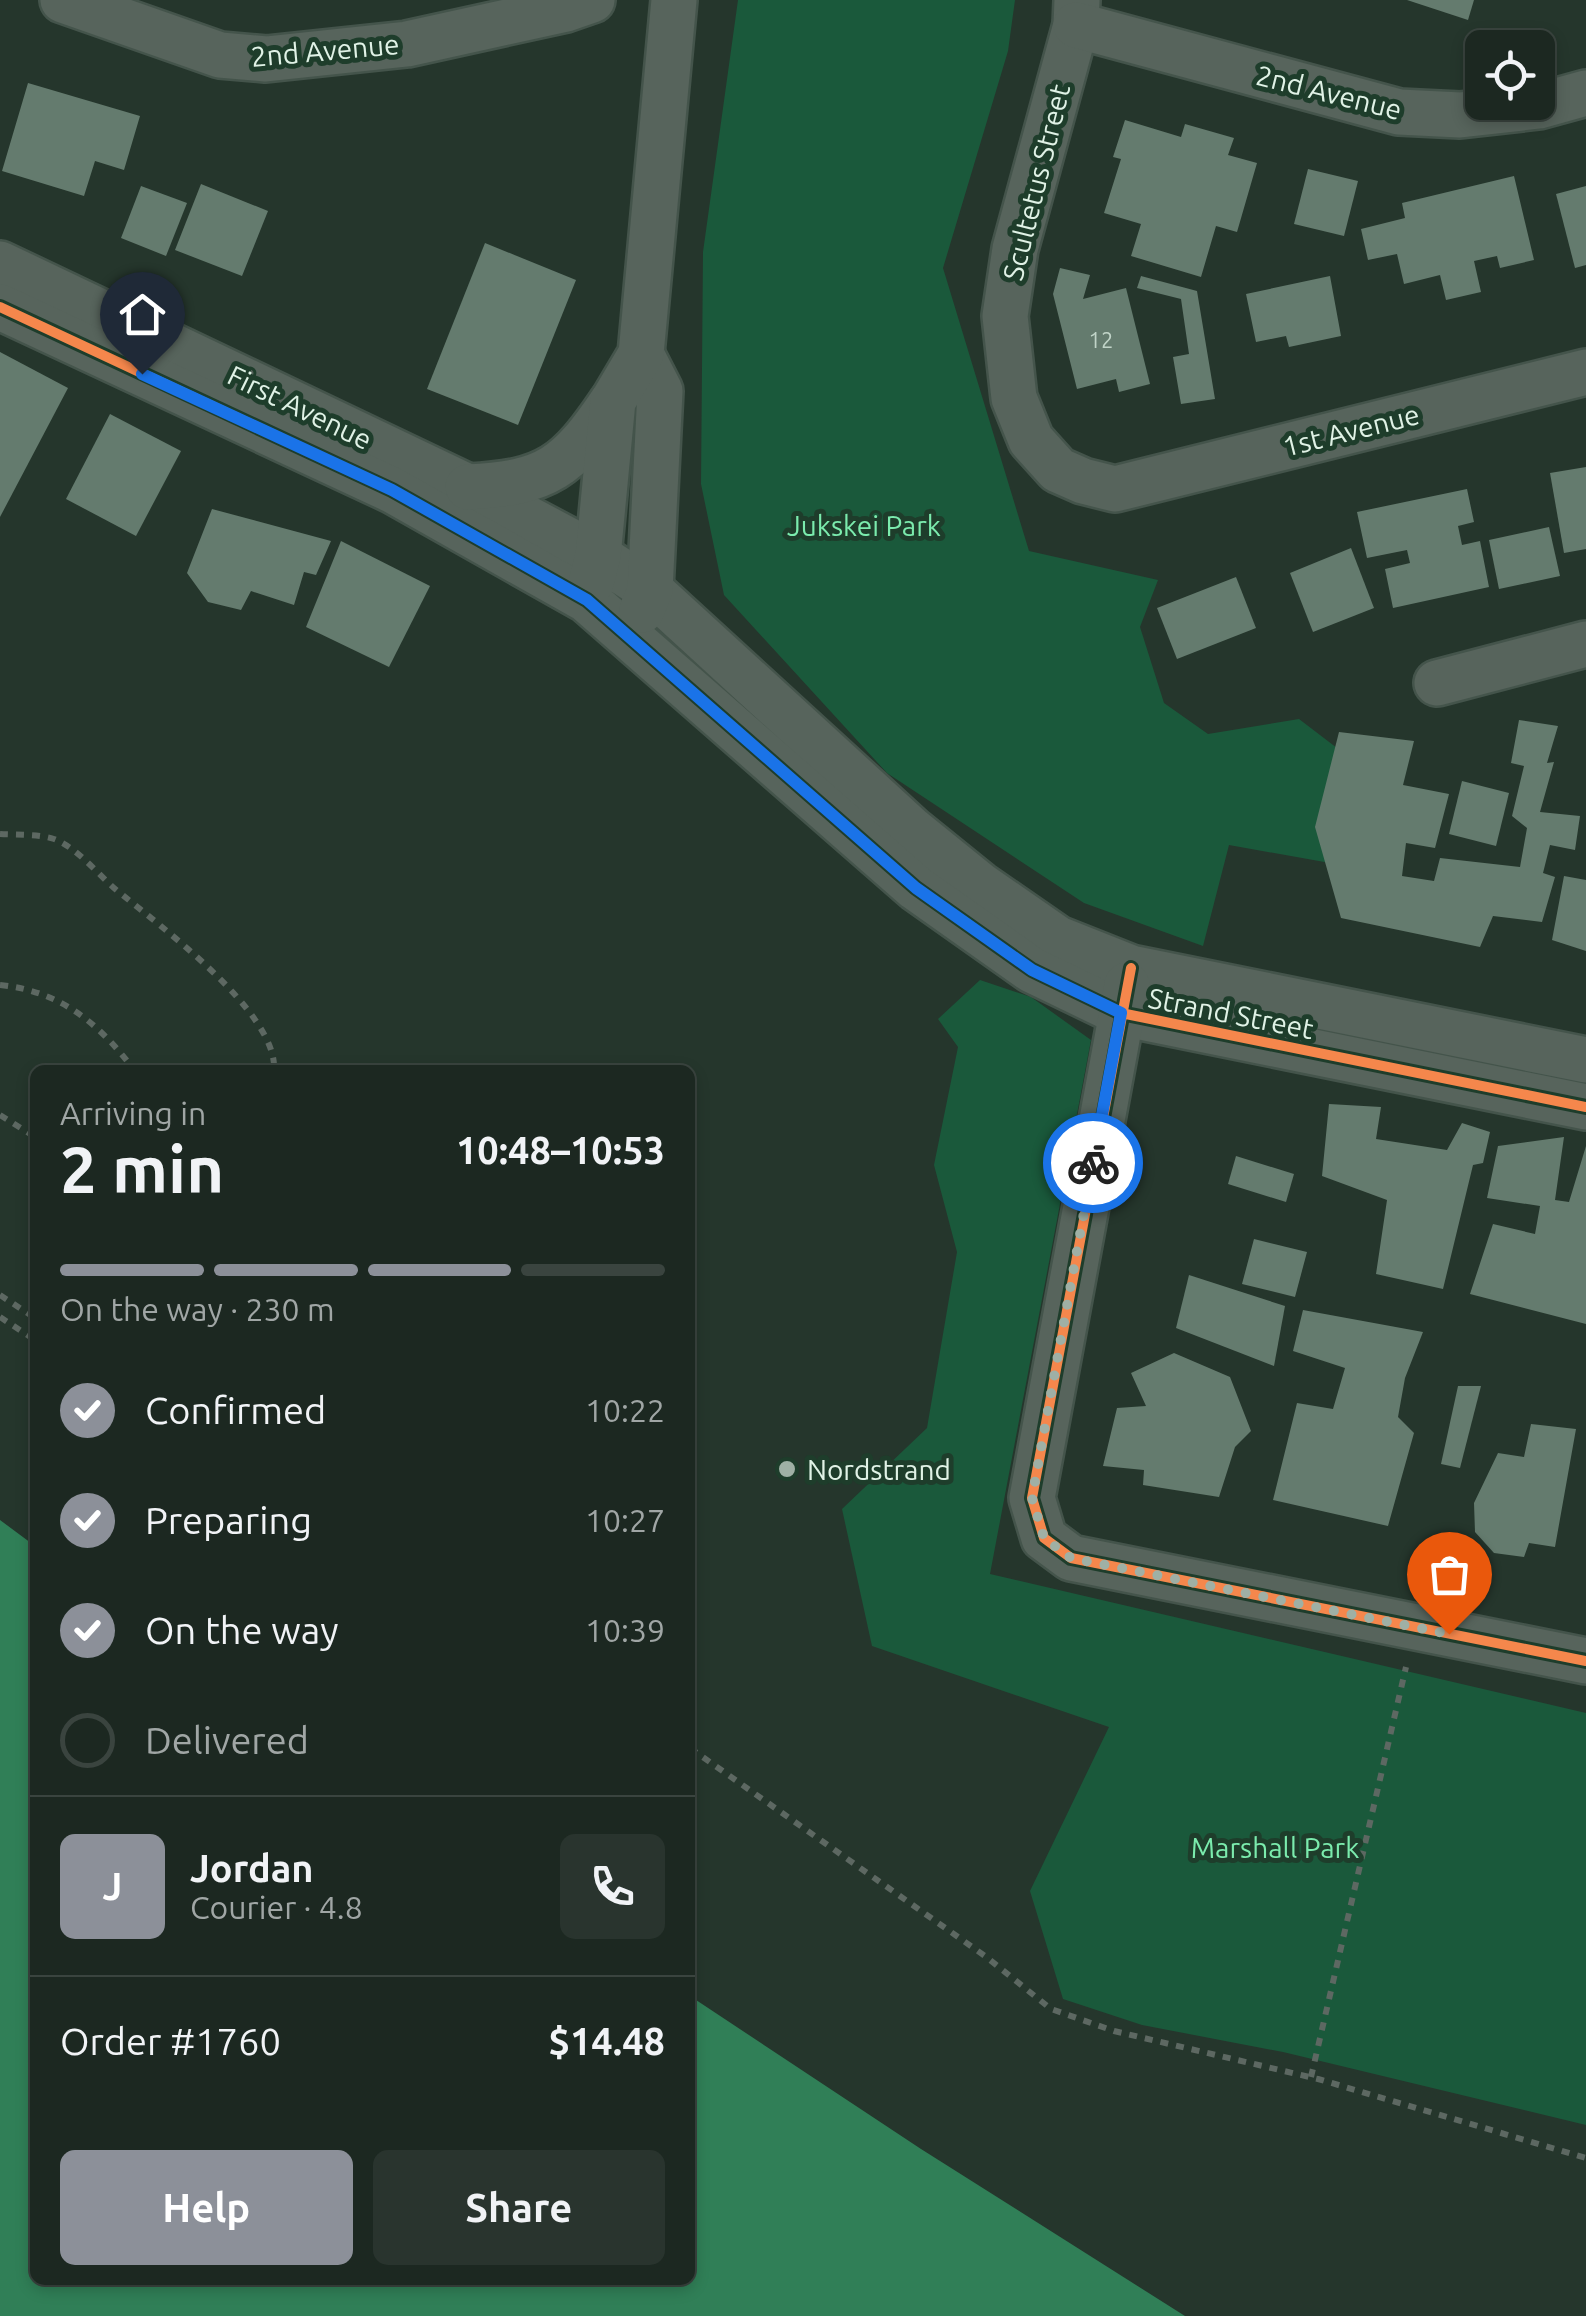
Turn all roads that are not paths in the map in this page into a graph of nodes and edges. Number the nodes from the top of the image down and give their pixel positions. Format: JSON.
{"nodes":[{"id":1,"x":63,"y":0,"type":"edge"},
{"id":2,"x":592,"y":0,"type":"edge"},
{"id":3,"x":674,"y":0,"type":"edge"},
{"id":4,"x":1076,"y":13,"type":"edge"},
{"id":5,"x":1586,"y":94,"type":"edge"},
{"id":6,"x":0,"y":264,"type":"edge"},
{"id":7,"x":0,"y":307,"type":"edge"},
{"id":8,"x":641,"y":354,"type":"junction"},
{"id":9,"x":1586,"y":372,"type":"edge"},
{"id":10,"x":613,"y":401,"type":"junction"},
{"id":11,"x":468,"y":488,"type":"junction"},
{"id":12,"x":1115,"y":488,"type":"joint"},
{"id":13,"x":598,"y":556,"type":"junction"},
{"id":14,"x":650,"y":590,"type":"junction"},
{"id":15,"x":587,"y":600,"type":"junction"},
{"id":16,"x":631,"y":638,"type":"junction"},
{"id":17,"x":1586,"y":644,"type":"edge"},
{"id":18,"x":1437,"y":683,"type":"dead end"},
{"id":19,"x":1131,"y":968,"type":"junction"},
{"id":20,"x":1121,"y":1013,"type":"junction"},
{"id":21,"x":1586,"y":1060,"type":"edge"},
{"id":22,"x":1586,"y":1108,"type":"edge"},
{"id":23,"x":1586,"y":1661,"type":"edge"}],
"edges":[{"from":1,"to":2,"type":"street","name":"2nd Avenue"},
{"from":3,"to":8,"type":"street"},
{"from":4,"to":5,"type":"street","name":"2nd Avenue"},
{"from":4,"to":12,"type":"street","name":"Scultetus Street"},
{"from":6,"to":11,"type":"street","name":"First Avenue"},
{"from":7,"to":15,"type":"street","name":"First Avenue"},
{"from":8,"to":10,"type":"street"},
{"from":8,"to":14,"type":"street"},
{"from":9,"to":12,"type":"street","name":"1st Avenue"},
{"from":10,"to":11,"type":"street"},
{"from":10,"to":13,"type":"street"},
{"from":11,"to":13,"type":"street","name":"First Avenue"},
{"from":13,"to":14,"type":"street","name":"Strand Street"},
{"from":13,"to":15,"type":"street"},
{"from":14,"to":16,"type":"street"},
{"from":14,"to":19,"type":"street","name":"Strand Street"},
{"from":15,"to":16,"type":"street","name":"Strand Street"},
{"from":16,"to":20,"type":"street","name":"Strand Street"},
{"from":17,"to":18,"type":"street"},
{"from":19,"to":20,"type":"street"},
{"from":19,"to":21,"type":"street","name":"Strand Street"},
{"from":20,"to":22,"type":"street","name":"Strand Street"},
{"from":20,"to":23,"type":"street"}]}
